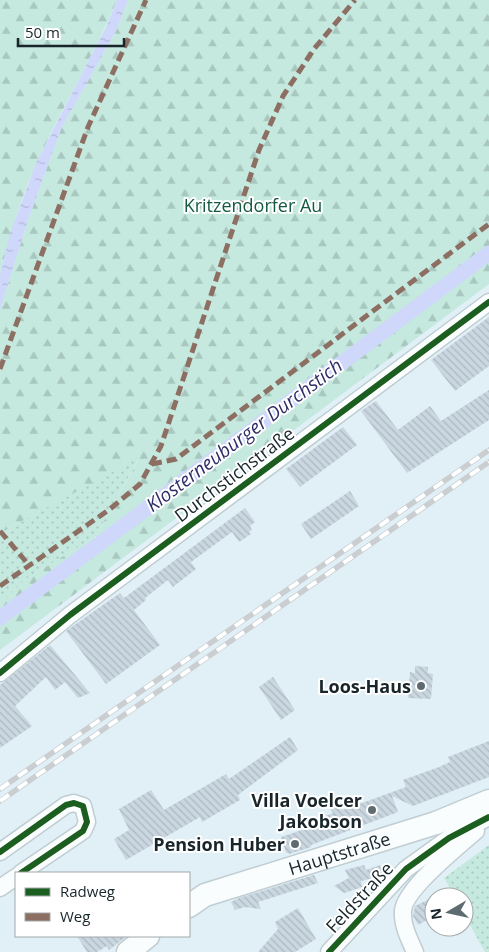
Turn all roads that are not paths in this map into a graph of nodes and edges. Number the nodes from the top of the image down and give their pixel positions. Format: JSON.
{"nodes":[{"id":1,"x":489,"y":302,"type":"edge"},
{"id":2,"x":0,"y":673,"type":"edge"},
{"id":3,"x":489,"y":801,"type":"edge"},
{"id":4,"x":489,"y":818,"type":"edge"},
{"id":5,"x":0,"y":852,"type":"edge"},
{"id":6,"x":22,"y":872,"type":"edge"},
{"id":7,"x":15,"y":878,"type":"edge"},
{"id":8,"x":0,"y":888,"type":"edge"},
{"id":9,"x":190,"y":905,"type":"edge"},
{"id":10,"x":147,"y":937,"type":"edge"},
{"id":11,"x":128,"y":952,"type":"edge"},
{"id":12,"x":329,"y":952,"type":"edge"},
{"id":13,"x":415,"y":952,"type":"edge"}],
"edges":[{"from":1,"to":2,"type":"street","name":"Durchstichstraße"},
{"from":3,"to":9,"type":"main road","name":"Hauptstraße"},
{"from":4,"to":12,"type":"street","name":"Feldstraße"},
{"from":4,"to":13,"type":"street"},
{"from":5,"to":6,"type":"street"},
{"from":7,"to":8,"type":"street"},
{"from":10,"to":11,"type":"main road"}]}
